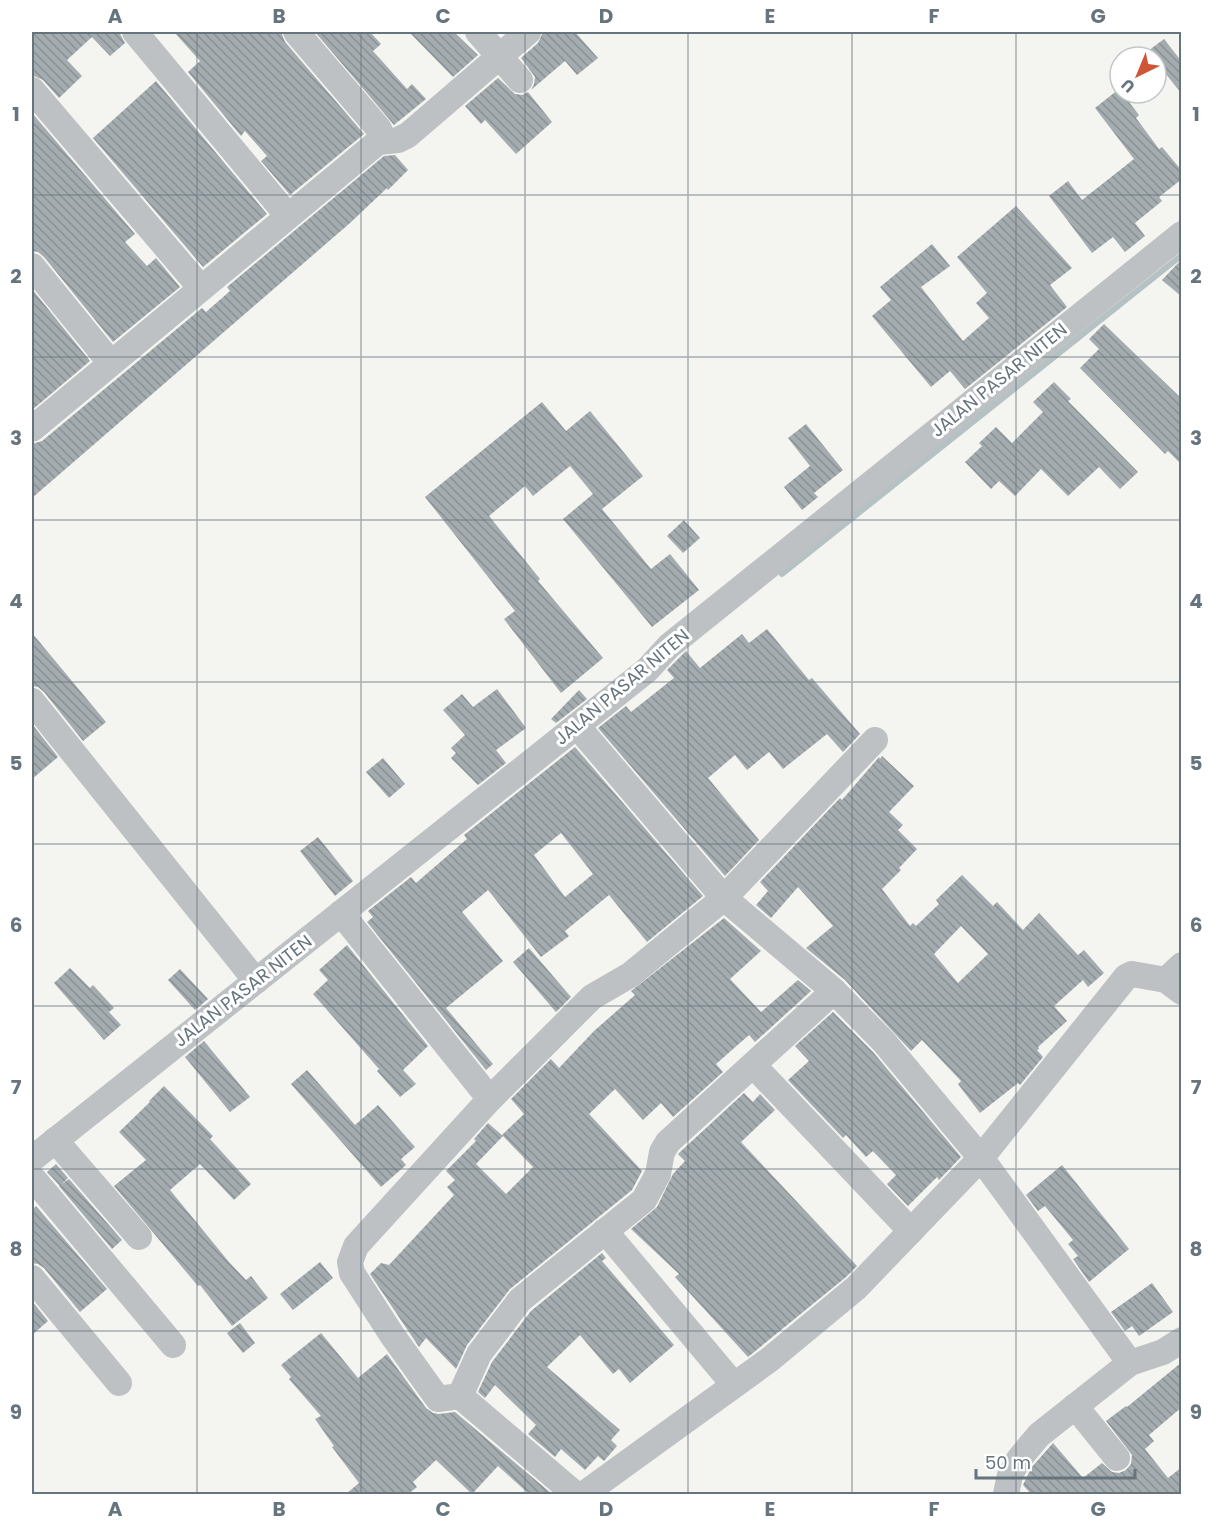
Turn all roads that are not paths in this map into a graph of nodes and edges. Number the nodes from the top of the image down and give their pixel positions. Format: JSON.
{"nodes":[{"id":1,"x":135,"y":32,"type":"edge"},
{"id":2,"x":296,"y":32,"type":"edge"},
{"id":3,"x":478,"y":32,"type":"edge"},
{"id":4,"x":528,"y":32,"type":"edge"},
{"id":5,"x":499,"y":55,"type":"junction"},
{"id":6,"x":520,"y":80,"type":"dead end"},
{"id":7,"x":32,"y":90,"type":"edge"},
{"id":8,"x":378,"y":142,"type":"junction"},
{"id":9,"x":288,"y":216,"type":"junction"},
{"id":10,"x":1182,"y":234,"type":"edge"},
{"id":11,"x":32,"y":266,"type":"edge"},
{"id":12,"x":201,"y":288,"type":"junction"},
{"id":13,"x":110,"y":362,"type":"junction"},
{"id":14,"x":32,"y":429,"type":"edge"},
{"id":15,"x":32,"y":701,"type":"edge"},
{"id":16,"x":577,"y":726,"type":"junction"},
{"id":17,"x":874,"y":740,"type":"dead end"},
{"id":18,"x":724,"y":898,"type":"junction"},
{"id":19,"x":341,"y":913,"type":"junction"},
{"id":20,"x":1163,"y":978,"type":"edge"},
{"id":21,"x":256,"y":981,"type":"junction"},
{"id":22,"x":834,"y":991,"type":"junction"},
{"id":23,"x":753,"y":1065,"type":"junction"},
{"id":24,"x":490,"y":1099,"type":"junction"},
{"id":25,"x":55,"y":1140,"type":"junction"},
{"id":26,"x":981,"y":1158,"type":"junction"},
{"id":27,"x":32,"y":1159,"type":"edge"},
{"id":28,"x":32,"y":1177,"type":"edge"},
{"id":29,"x":604,"y":1231,"type":"junction"},
{"id":30,"x":911,"y":1231,"type":"junction"},
{"id":31,"x":140,"y":1237,"type":"dead end"},
{"id":32,"x":32,"y":1278,"type":"edge"},
{"id":33,"x":1182,"y":1340,"type":"edge"},
{"id":34,"x":173,"y":1345,"type":"dead end"},
{"id":35,"x":1130,"y":1363,"type":"junction"},
{"id":36,"x":119,"y":1383,"type":"dead end"},
{"id":37,"x":734,"y":1386,"type":"junction"},
{"id":38,"x":460,"y":1396,"type":"junction"},
{"id":39,"x":1075,"y":1406,"type":"junction"},
{"id":40,"x":1117,"y":1458,"type":"dead end"},
{"id":41,"x":1007,"y":1493,"type":"edge"},
{"id":42,"x":575,"y":1494,"type":"edge"},
{"id":43,"x":584,"y":1494,"type":"edge"}],
"edges":[{"from":1,"to":9,"type":"street"},
{"from":2,"to":8,"type":"street"},
{"from":3,"to":5,"type":"street"},
{"from":4,"to":5,"type":"street"},
{"from":5,"to":6,"type":"street"},
{"from":5,"to":8,"type":"street"},
{"from":7,"to":12,"type":"street"},
{"from":8,"to":9,"type":"street"},
{"from":9,"to":12,"type":"street"},
{"from":10,"to":16,"type":"street","name":"JALAN PASAR NITEN"},
{"from":11,"to":13,"type":"street"},
{"from":12,"to":13,"type":"street"},
{"from":13,"to":14,"type":"street"},
{"from":15,"to":21,"type":"street"},
{"from":16,"to":18,"type":"street"},
{"from":16,"to":19,"type":"street","name":"JALAN PASAR NITEN"},
{"from":17,"to":18,"type":"street"},
{"from":18,"to":22,"type":"street"},
{"from":18,"to":24,"type":"street"},
{"from":19,"to":21,"type":"street","name":"JALAN PASAR NITEN"},
{"from":19,"to":24,"type":"street"},
{"from":20,"to":26,"type":"street"},
{"from":21,"to":25,"type":"street","name":"JALAN PASAR NITEN"},
{"from":22,"to":23,"type":"street"},
{"from":22,"to":26,"type":"street"},
{"from":23,"to":29,"type":"street"},
{"from":23,"to":30,"type":"street"},
{"from":24,"to":38,"type":"street"},
{"from":25,"to":27,"type":"street","name":"JALAN PASAR NITEN"},
{"from":25,"to":31,"type":"street"},
{"from":26,"to":30,"type":"street"},
{"from":26,"to":35,"type":"street"},
{"from":28,"to":34,"type":"street"},
{"from":29,"to":37,"type":"street"},
{"from":29,"to":38,"type":"street"},
{"from":30,"to":37,"type":"street"},
{"from":32,"to":36,"type":"street"},
{"from":33,"to":35,"type":"street"},
{"from":35,"to":39,"type":"street"},
{"from":37,"to":43,"type":"street"},
{"from":38,"to":42,"type":"street"},
{"from":39,"to":40,"type":"street"},
{"from":39,"to":41,"type":"street"}]}
